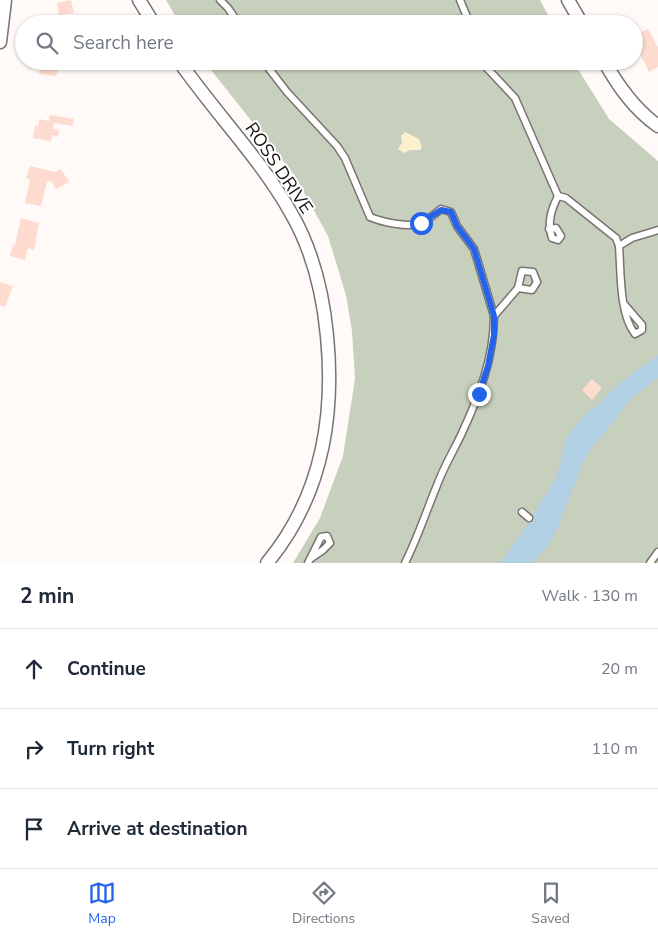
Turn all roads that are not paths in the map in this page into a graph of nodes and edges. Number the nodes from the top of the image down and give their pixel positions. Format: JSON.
{"nodes":[{"id":1,"x":5,"y":0,"type":"edge"},
{"id":2,"x":139,"y":0,"type":"edge"},
{"id":3,"x":220,"y":0,"type":"edge"},
{"id":4,"x":460,"y":0,"type":"edge"},
{"id":5,"x":568,"y":0,"type":"edge"},
{"id":6,"x":148,"y":15,"type":"edge"},
{"id":7,"x":233,"y":15,"type":"edge"},
{"id":8,"x":466,"y":15,"type":"edge"},
{"id":9,"x":577,"y":15,"type":"edge"},
{"id":10,"x":0,"y":42,"type":"edge"},
{"id":11,"x":185,"y":70,"type":"edge"},
{"id":12,"x":270,"y":70,"type":"edge"},
{"id":13,"x":489,"y":70,"type":"edge"},
{"id":14,"x":610,"y":70,"type":"edge"},
{"id":15,"x":658,"y":126,"type":"edge"},
{"id":16,"x":558,"y":196,"type":"junction"},
{"id":17,"x":549,"y":229,"type":"dead end"},
{"id":18,"x":658,"y":230,"type":"edge"},
{"id":19,"x":619,"y":246,"type":"junction"},
{"id":20,"x":518,"y":288,"type":"dead end"},
{"id":21,"x":624,"y":304,"type":"dead end"},
{"id":22,"x":494,"y":316,"type":"junction"},
{"id":23,"x":522,"y":512,"type":"dead end"},
{"id":24,"x":529,"y":518,"type":"dead end"},
{"id":25,"x":658,"y":552,"type":"edge"},
{"id":26,"x":267,"y":563,"type":"edge"},
{"id":27,"x":405,"y":563,"type":"edge"},
{"id":28,"x":650,"y":563,"type":"edge"}],
"edges":[{"from":1,"to":10,"type":"street"},
{"from":2,"to":6,"type":"street"},
{"from":3,"to":7,"type":"lane"},
{"from":4,"to":8,"type":"lane"},
{"from":5,"to":9,"type":"street"},
{"from":11,"to":26,"type":"street","name":"ROSS DRIVE"},
{"from":12,"to":22,"type":"lane"},
{"from":13,"to":16,"type":"lane"},
{"from":14,"to":15,"type":"street"},
{"from":16,"to":17,"type":"lane"},
{"from":16,"to":19,"type":"lane"},
{"from":18,"to":19,"type":"lane"},
{"from":19,"to":21,"type":"lane"},
{"from":20,"to":22,"type":"lane"},
{"from":22,"to":27,"type":"lane"},
{"from":23,"to":24,"type":"lane"},
{"from":25,"to":28,"type":"lane"}]}
